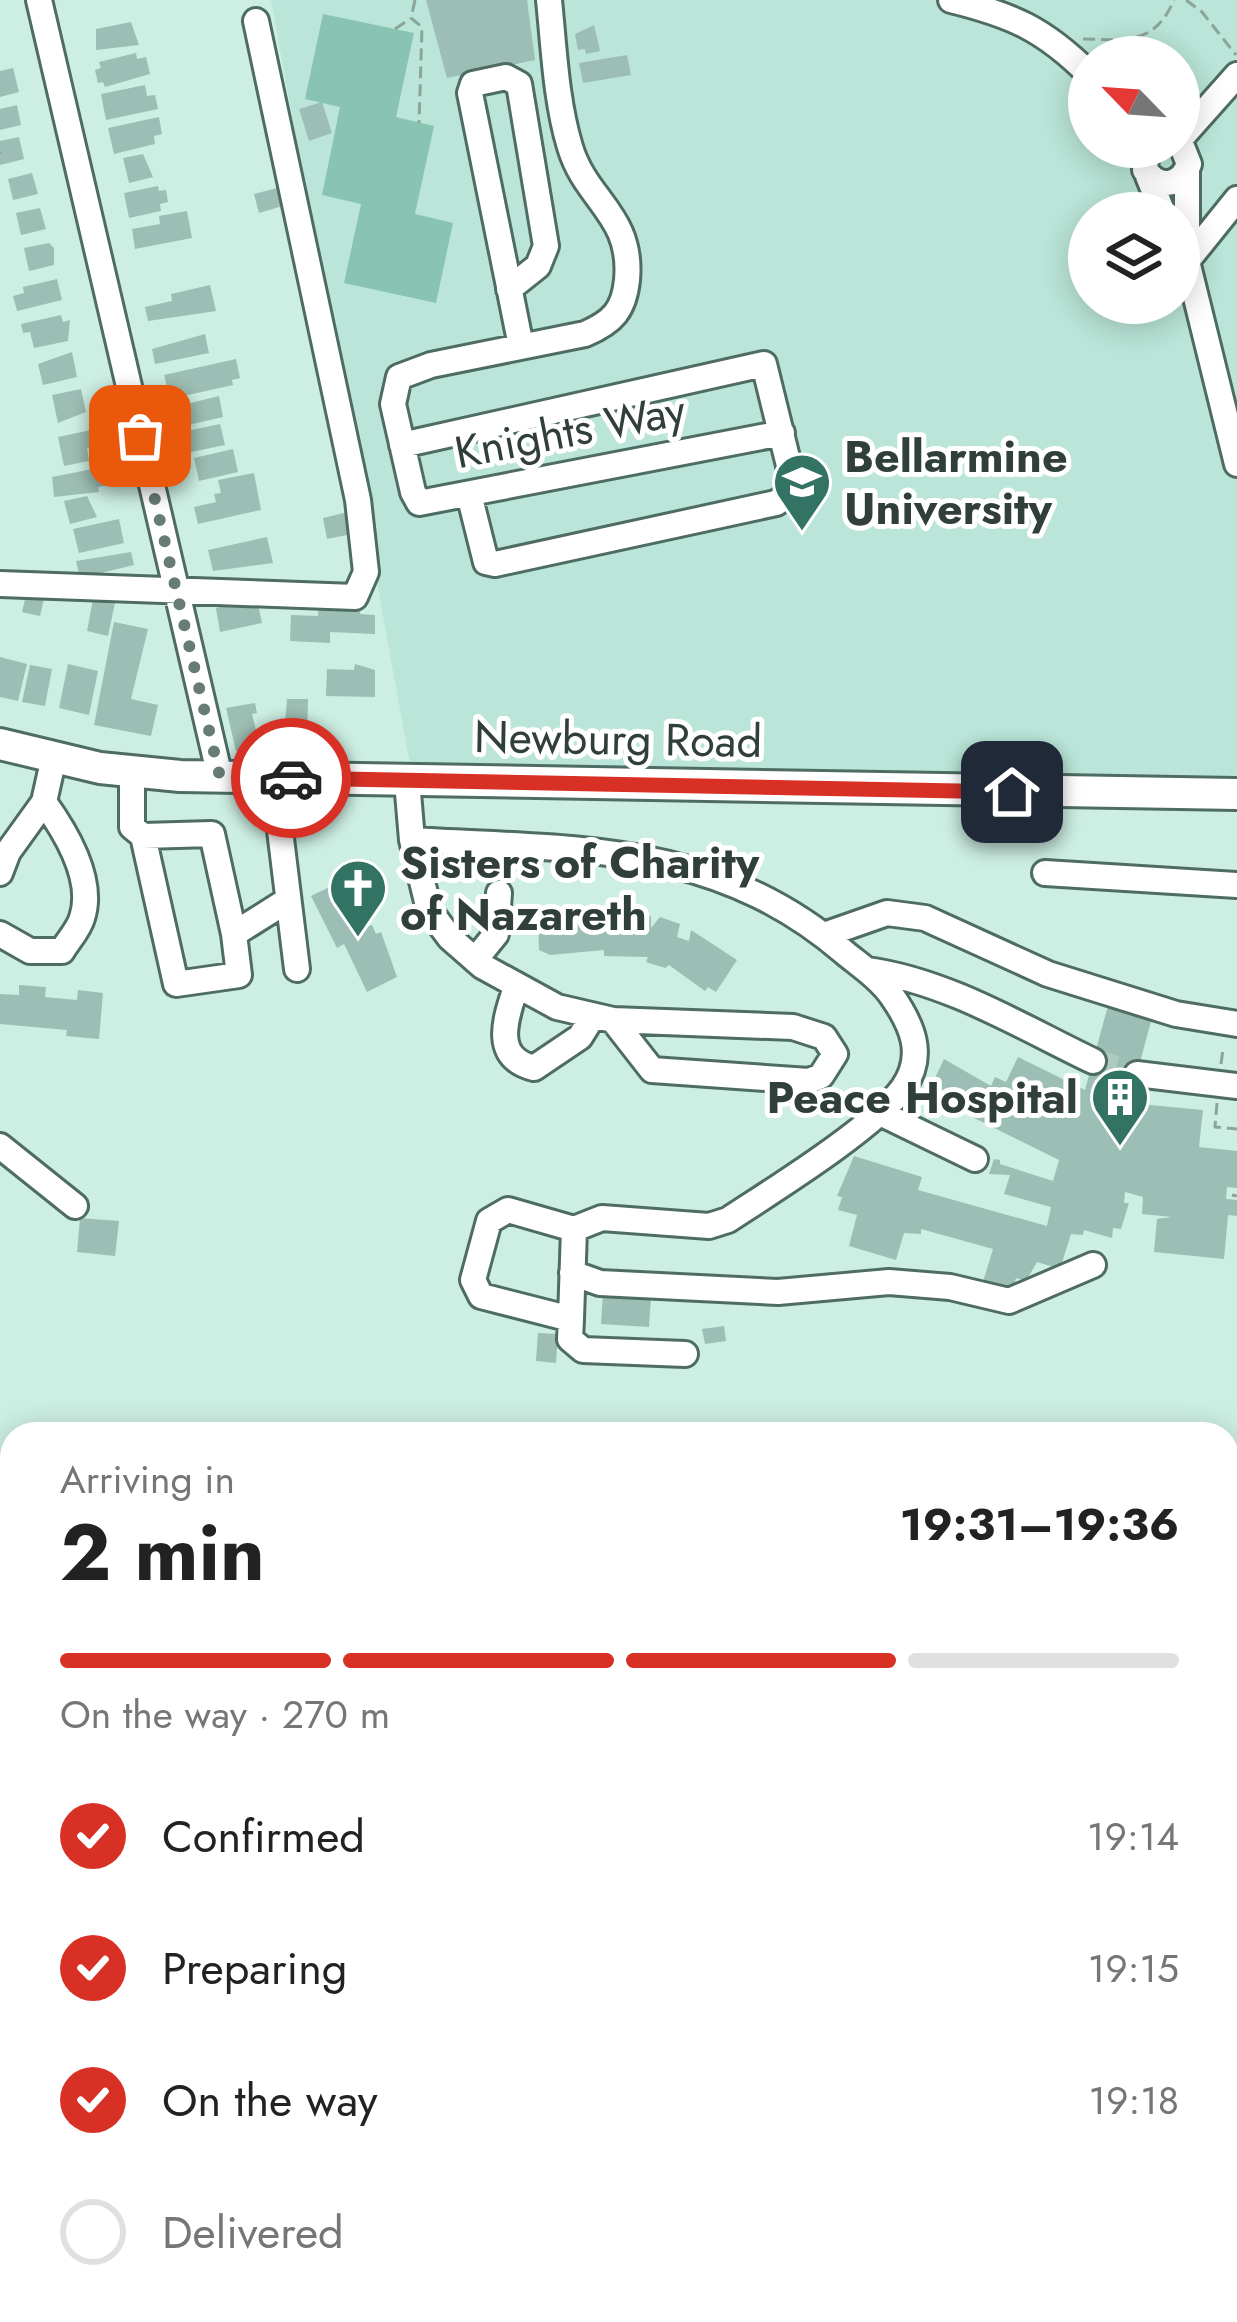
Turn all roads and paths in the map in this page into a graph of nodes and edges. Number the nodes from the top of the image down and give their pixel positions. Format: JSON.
{"nodes":[{"id":1,"x":39,"y":0,"type":"edge"},
{"id":2,"x":415,"y":0,"type":"edge"},
{"id":3,"x":549,"y":0,"type":"edge"},
{"id":4,"x":952,"y":0,"type":"edge"},
{"id":5,"x":1174,"y":0,"type":"edge"},
{"id":6,"x":1186,"y":0,"type":"edge"},
{"id":7,"x":412,"y":18,"type":"junction"},
{"id":8,"x":256,"y":21,"type":"dead end"},
{"id":9,"x":395,"y":29,"type":"dead end"},
{"id":10,"x":1144,"y":36,"type":"edge"},
{"id":11,"x":1068,"y":52,"type":"edge"},
{"id":12,"x":1237,"y":57,"type":"edge"},
{"id":13,"x":1237,"y":76,"type":"edge"},
{"id":14,"x":1200,"y":117,"type":"edge"},
{"id":15,"x":419,"y":123,"type":"dead end"},
{"id":16,"x":570,"y":147,"type":"junction"},
{"id":17,"x":530,"y":153,"type":"junction"},
{"id":18,"x":1153,"y":168,"type":"edge"},
{"id":19,"x":1187,"y":168,"type":"edge"},
{"id":20,"x":1187,"y":171,"type":"junction"},
{"id":21,"x":1186,"y":192,"type":"edge"},
{"id":22,"x":1237,"y":199,"type":"edge"},
{"id":23,"x":1200,"y":237,"type":"edge"},
{"id":24,"x":509,"y":289,"type":"junction"},
{"id":25,"x":1200,"y":320,"type":"edge"},
{"id":26,"x":521,"y":346,"type":"junction"},
{"id":27,"x":782,"y":433,"type":"junction"},
{"id":28,"x":402,"y":445,"type":"junction"},
{"id":29,"x":1237,"y":464,"type":"edge"},
{"id":30,"x":469,"y":494,"type":"junction"},
{"id":31,"x":0,"y":584,"type":"edge"},
{"id":32,"x":174,"y":594,"type":"junction"},
{"id":33,"x":0,"y":744,"type":"edge"},
{"id":34,"x":54,"y":757,"type":"junction"},
{"id":35,"x":132,"y":773,"type":"junction"},
{"id":36,"x":220,"y":777,"type":"junction"},
{"id":37,"x":280,"y":778,"type":"junction"},
{"id":38,"x":407,"y":781,"type":"junction"},
{"id":39,"x":1237,"y":794,"type":"edge"},
{"id":40,"x":44,"y":802,"type":"junction"},
{"id":41,"x":143,"y":836,"type":"junction"},
{"id":42,"x":412,"y":840,"type":"junction"},
{"id":43,"x":0,"y":873,"type":"edge"},
{"id":44,"x":1045,"y":873,"type":"dead end"},
{"id":45,"x":1237,"y":885,"type":"edge"},
{"id":46,"x":499,"y":893,"type":"dead end"},
{"id":47,"x":288,"y":900,"type":"junction"},
{"id":48,"x":0,"y":934,"type":"edge"},
{"id":49,"x":234,"y":934,"type":"junction"},
{"id":50,"x":824,"y":934,"type":"junction"},
{"id":51,"x":475,"y":960,"type":"junction"},
{"id":52,"x":297,"y":969,"type":"dead end"},
{"id":53,"x":864,"y":970,"type":"junction"},
{"id":54,"x":516,"y":987,"type":"junction"},
{"id":55,"x":603,"y":1018,"type":"junction"},
{"id":56,"x":1237,"y":1024,"type":"edge"},
{"id":57,"x":1093,"y":1061,"type":"tunnel mouth"},
{"id":58,"x":1137,"y":1074,"type":"tunnel mouth"},
{"id":59,"x":1237,"y":1086,"type":"edge"},
{"id":60,"x":878,"y":1112,"type":"junction"},
{"id":61,"x":0,"y":1146,"type":"edge"},
{"id":62,"x":975,"y":1160,"type":"dead end"},
{"id":63,"x":75,"y":1206,"type":"dead end"},
{"id":64,"x":574,"y":1229,"type":"junction"},
{"id":65,"x":1093,"y":1265,"type":"dead end"},
{"id":66,"x":572,"y":1273,"type":"junction"},
{"id":67,"x":571,"y":1319,"type":"junction"},
{"id":68,"x":685,"y":1354,"type":"dead end"}],
"edges":[{"from":1,"to":32,"type":"street"},
{"from":2,"to":7,"type":"path"},
{"from":3,"to":16,"type":"street","name":"Knights Way"},
{"from":4,"to":11,"type":"street"},
{"from":5,"to":10,"type":"path"},
{"from":6,"to":12,"type":"path"},
{"from":7,"to":9,"type":"path"},
{"from":7,"to":15,"type":"path"},
{"from":8,"to":32,"type":"street"},
{"from":13,"to":14,"type":"street"},
{"from":16,"to":17,"type":"street"},
{"from":16,"to":26,"type":"street","name":"Knights Way"},
{"from":17,"to":24,"type":"street"},
{"from":17,"to":24,"type":"street"},
{"from":18,"to":20,"type":"street"},
{"from":19,"to":20,"type":"street"},
{"from":20,"to":21,"type":"street"},
{"from":22,"to":23,"type":"street"},
{"from":24,"to":26,"type":"street"},
{"from":25,"to":29,"type":"street"},
{"from":26,"to":28,"type":"street","name":"Knights Way"},
{"from":27,"to":28,"type":"street"},
{"from":27,"to":30,"type":"street","name":"Knights Way"},
{"from":27,"to":30,"type":"street"},
{"from":28,"to":30,"type":"street","name":"Knights Way"},
{"from":31,"to":32,"type":"street"},
{"from":32,"to":36,"type":"street"},
{"from":33,"to":34,"type":"main road","name":"Newburg Road"},
{"from":34,"to":35,"type":"main road","name":"Newburg Road"},
{"from":34,"to":40,"type":"street"},
{"from":35,"to":36,"type":"main road","name":"Newburg Road"},
{"from":35,"to":41,"type":"street"},
{"from":36,"to":37,"type":"main road","name":"Newburg Road"},
{"from":37,"to":38,"type":"main road","name":"Newburg Road"},
{"from":37,"to":47,"type":"street"},
{"from":38,"to":39,"type":"main road","name":"Newburg Road"},
{"from":38,"to":42,"type":"street"},
{"from":40,"to":43,"type":"street"},
{"from":40,"to":48,"type":"street"},
{"from":41,"to":49,"type":"street"},
{"from":41,"to":49,"type":"street"},
{"from":42,"to":50,"type":"street"},
{"from":42,"to":51,"type":"street"},
{"from":44,"to":45,"type":"street"},
{"from":46,"to":51,"type":"street"},
{"from":47,"to":49,"type":"street"},
{"from":47,"to":52,"type":"street"},
{"from":50,"to":53,"type":"street"},
{"from":50,"to":56,"type":"street"},
{"from":51,"to":54,"type":"street"},
{"from":53,"to":57,"type":"street"},
{"from":53,"to":60,"type":"street"},
{"from":54,"to":55,"type":"street"},
{"from":54,"to":55,"type":"street"},
{"from":55,"to":55,"type":"street"},
{"from":58,"to":59,"type":"street"},
{"from":60,"to":62,"type":"street"},
{"from":60,"to":64,"type":"street"},
{"from":61,"to":63,"type":"street"},
{"from":64,"to":66,"type":"street"},
{"from":64,"to":67,"type":"street"},
{"from":65,"to":66,"type":"street"},
{"from":66,"to":67,"type":"street"},
{"from":67,"to":68,"type":"street"}]}
